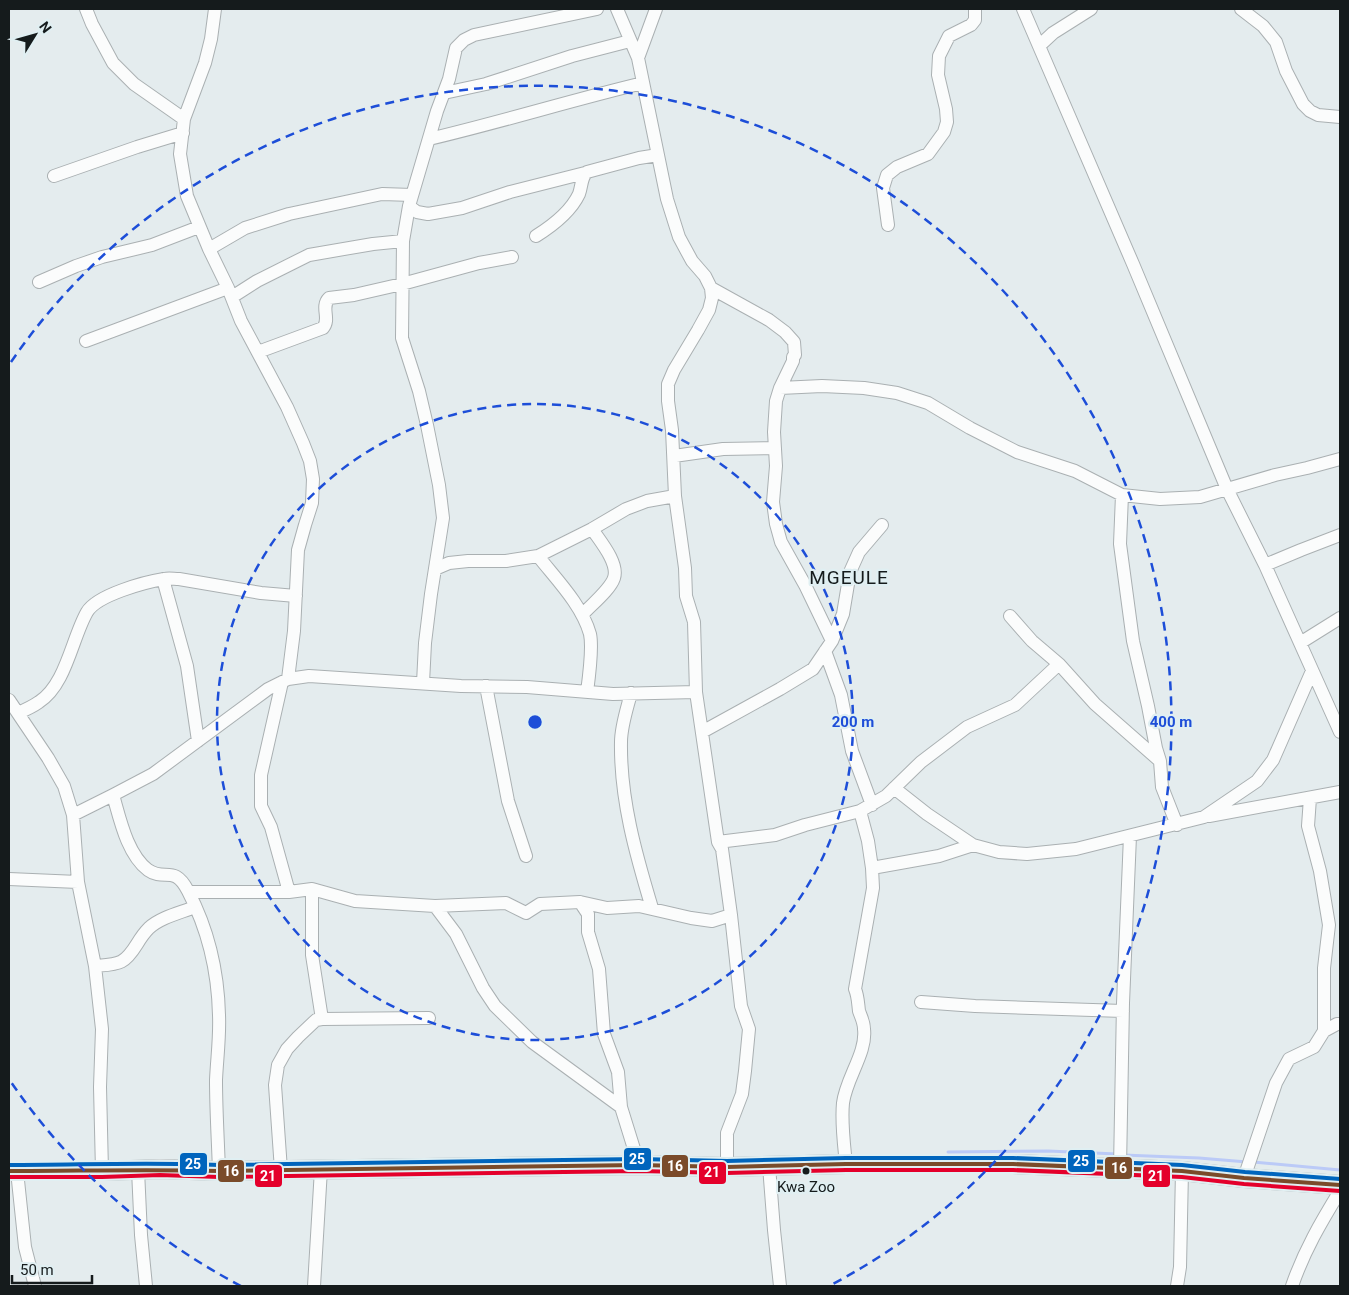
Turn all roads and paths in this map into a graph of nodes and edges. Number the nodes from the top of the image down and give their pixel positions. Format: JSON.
{"nodes":[{"id":1,"x":86,"y":9,"type":"edge"},
{"id":2,"x":215,"y":9,"type":"edge"},
{"id":3,"x":598,"y":9,"type":"edge"},
{"id":4,"x":616,"y":9,"type":"edge"},
{"id":5,"x":656,"y":9,"type":"edge"},
{"id":6,"x":975,"y":9,"type":"edge"},
{"id":7,"x":1023,"y":9,"type":"edge"},
{"id":8,"x":1091,"y":9,"type":"edge"},
{"id":9,"x":1241,"y":9,"type":"edge"},
{"id":10,"x":630,"y":41,"type":"junction"},
{"id":11,"x":1039,"y":46,"type":"junction"},
{"id":12,"x":638,"y":58,"type":"junction"},
{"id":13,"x":643,"y":84,"type":"junction"},
{"id":14,"x":444,"y":93,"type":"junction"},
{"id":15,"x":1340,"y":117,"type":"edge"},
{"id":16,"x":184,"y":119,"type":"junction"},
{"id":17,"x":182,"y":134,"type":"junction"},
{"id":18,"x":429,"y":138,"type":"junction"},
{"id":19,"x":658,"y":155,"type":"junction"},
{"id":20,"x":585,"y":173,"type":"junction"},
{"id":21,"x":54,"y":176,"type":"dead end"},
{"id":22,"x":411,"y":201,"type":"junction"},
{"id":23,"x":888,"y":225,"type":"dead end"},
{"id":24,"x":200,"y":227,"type":"junction"},
{"id":25,"x":536,"y":236,"type":"dead end"},
{"id":26,"x":403,"y":241,"type":"junction"},
{"id":27,"x":208,"y":249,"type":"junction"},
{"id":28,"x":512,"y":257,"type":"dead end"},
{"id":29,"x":39,"y":282,"type":"dead end"},
{"id":30,"x":402,"y":284,"type":"junction"},
{"id":31,"x":711,"y":288,"type":"junction"},
{"id":32,"x":230,"y":293,"type":"junction"},
{"id":33,"x":86,"y":340,"type":"dead end"},
{"id":34,"x":258,"y":352,"type":"junction"},
{"id":35,"x":780,"y":388,"type":"junction"},
{"id":36,"x":775,"y":448,"type":"junction"},
{"id":37,"x":674,"y":456,"type":"junction"},
{"id":38,"x":1340,"y":459,"type":"edge"},
{"id":39,"x":1227,"y":489,"type":"junction"},
{"id":40,"x":1122,"y":495,"type":"junction"},
{"id":41,"x":675,"y":496,"type":"junction"},
{"id":42,"x":882,"y":525,"type":"dead end"},
{"id":43,"x":592,"y":529,"type":"junction"},
{"id":44,"x":1340,"y":534,"type":"edge"},
{"id":45,"x":538,"y":556,"type":"junction"},
{"id":46,"x":1266,"y":565,"type":"junction"},
{"id":47,"x":434,"y":569,"type":"junction"},
{"id":48,"x":163,"y":579,"type":"junction"},
{"id":49,"x":296,"y":596,"type":"junction"},
{"id":50,"x":582,"y":614,"type":"junction"},
{"id":51,"x":1010,"y":616,"type":"dead end"},
{"id":52,"x":1340,"y":618,"type":"edge"},
{"id":53,"x":1300,"y":643,"type":"junction"},
{"id":54,"x":829,"y":646,"type":"junction"},
{"id":55,"x":1059,"y":664,"type":"junction"},
{"id":56,"x":1312,"y":671,"type":"junction"},
{"id":57,"x":285,"y":681,"type":"junction"},
{"id":58,"x":423,"y":683,"type":"junction"},
{"id":59,"x":486,"y":686,"type":"junction"},
{"id":60,"x":586,"y":692,"type":"junction"},
{"id":61,"x":696,"y":692,"type":"junction"},
{"id":62,"x":630,"y":693,"type":"junction"},
{"id":63,"x":9,"y":700,"type":"edge"},
{"id":64,"x":18,"y":713,"type":"junction"},
{"id":65,"x":702,"y":732,"type":"junction"},
{"id":66,"x":1340,"y":732,"type":"edge"},
{"id":67,"x":198,"y":741,"type":"junction"},
{"id":68,"x":1160,"y":760,"type":"junction"},
{"id":69,"x":894,"y":788,"type":"junction"},
{"id":70,"x":1340,"y":792,"type":"edge"},
{"id":71,"x":113,"y":796,"type":"junction"},
{"id":72,"x":1310,"y":798,"type":"junction"},
{"id":73,"x":866,"y":808,"type":"junction"},
{"id":74,"x":73,"y":815,"type":"junction"},
{"id":75,"x":1204,"y":817,"type":"junction"},
{"id":76,"x":1177,"y":825,"type":"junction"},
{"id":77,"x":1130,"y":836,"type":"junction"},
{"id":78,"x":718,"y":842,"type":"junction"},
{"id":79,"x":973,"y":845,"type":"junction"},
{"id":80,"x":526,"y":856,"type":"dead end"},
{"id":81,"x":872,"y":868,"type":"junction"},
{"id":82,"x":9,"y":879,"type":"edge"},
{"id":83,"x":78,"y":882,"type":"junction"},
{"id":84,"x":312,"y":889,"type":"junction"},
{"id":85,"x":189,"y":892,"type":"junction"},
{"id":86,"x":289,"y":892,"type":"junction"},
{"id":87,"x":580,"y":902,"type":"junction"},
{"id":88,"x":434,"y":906,"type":"junction"},
{"id":89,"x":195,"y":907,"type":"junction"},
{"id":90,"x":652,"y":908,"type":"junction"},
{"id":91,"x":731,"y":915,"type":"junction"},
{"id":92,"x":95,"y":966,"type":"junction"},
{"id":93,"x":921,"y":1002,"type":"dead end"},
{"id":94,"x":1123,"y":1011,"type":"junction"},
{"id":95,"x":322,"y":1018,"type":"junction"},
{"id":96,"x":429,"y":1018,"type":"dead end"},
{"id":97,"x":1340,"y":1024,"type":"edge"},
{"id":98,"x":1324,"y":1031,"type":"junction"},
{"id":99,"x":621,"y":1108,"type":"junction"},
{"id":100,"x":846,"y":1164,"type":"junction"},
{"id":101,"x":639,"y":1165,"type":"junction"},
{"id":102,"x":769,"y":1166,"type":"junction"},
{"id":103,"x":727,"y":1167,"type":"junction"},
{"id":104,"x":1120,"y":1168,"type":"junction"},
{"id":105,"x":322,"y":1169,"type":"junction"},
{"id":106,"x":138,"y":1170,"type":"junction"},
{"id":107,"x":281,"y":1170,"type":"junction"},
{"id":108,"x":13,"y":1171,"type":"edge"},
{"id":109,"x":102,"y":1171,"type":"junction"},
{"id":110,"x":219,"y":1171,"type":"junction"},
{"id":111,"x":1182,"y":1171,"type":"junction"},
{"id":112,"x":1244,"y":1178,"type":"junction"},
{"id":113,"x":1340,"y":1185,"type":"edge"},
{"id":114,"x":1340,"y":1190,"type":"edge"},
{"id":115,"x":35,"y":1286,"type":"edge"},
{"id":116,"x":146,"y":1286,"type":"edge"},
{"id":117,"x":314,"y":1286,"type":"edge"},
{"id":118,"x":780,"y":1286,"type":"edge"},
{"id":119,"x":1177,"y":1286,"type":"edge"},
{"id":120,"x":1292,"y":1286,"type":"edge"}],
"edges":[{"from":1,"to":16,"type":"street"},
{"from":2,"to":16,"type":"street"},
{"from":3,"to":14,"type":"street"},
{"from":4,"to":10,"type":"street"},
{"from":5,"to":12,"type":"street"},
{"from":6,"to":23,"type":"street"},
{"from":7,"to":11,"type":"street"},
{"from":8,"to":11,"type":"street"},
{"from":9,"to":15,"type":"street"},
{"from":10,"to":12,"type":"street"},
{"from":10,"to":14,"type":"street"},
{"from":11,"to":39,"type":"street"},
{"from":12,"to":13,"type":"street"},
{"from":13,"to":18,"type":"street"},
{"from":13,"to":19,"type":"street"},
{"from":14,"to":18,"type":"street"},
{"from":16,"to":17,"type":"street"},
{"from":17,"to":21,"type":"street"},
{"from":17,"to":24,"type":"street"},
{"from":18,"to":22,"type":"street"},
{"from":19,"to":20,"type":"street"},
{"from":19,"to":31,"type":"street"},
{"from":20,"to":22,"type":"street"},
{"from":20,"to":25,"type":"street"},
{"from":22,"to":26,"type":"street"},
{"from":22,"to":27,"type":"street"},
{"from":24,"to":27,"type":"street"},
{"from":24,"to":29,"type":"street"},
{"from":26,"to":30,"type":"street"},
{"from":26,"to":32,"type":"street"},
{"from":27,"to":32,"type":"street"},
{"from":28,"to":30,"type":"street"},
{"from":30,"to":34,"type":"street"},
{"from":30,"to":47,"type":"street"},
{"from":31,"to":35,"type":"street"},
{"from":31,"to":37,"type":"street"},
{"from":32,"to":33,"type":"street"},
{"from":32,"to":34,"type":"street"},
{"from":34,"to":49,"type":"street"},
{"from":35,"to":36,"type":"street"},
{"from":35,"to":40,"type":"street"},
{"from":36,"to":37,"type":"street"},
{"from":36,"to":54,"type":"street"},
{"from":37,"to":41,"type":"street"},
{"from":38,"to":39,"type":"street"},
{"from":39,"to":40,"type":"street"},
{"from":39,"to":46,"type":"street"},
{"from":40,"to":68,"type":"street"},
{"from":41,"to":43,"type":"street"},
{"from":41,"to":61,"type":"street"},
{"from":42,"to":54,"type":"street"},
{"from":43,"to":45,"type":"street"},
{"from":43,"to":50,"type":"street"},
{"from":44,"to":46,"type":"street"},
{"from":45,"to":47,"type":"street"},
{"from":45,"to":50,"type":"street"},
{"from":46,"to":53,"type":"street"},
{"from":47,"to":58,"type":"street"},
{"from":48,"to":49,"type":"street"},
{"from":48,"to":64,"type":"street"},
{"from":48,"to":67,"type":"street"},
{"from":49,"to":57,"type":"street"},
{"from":50,"to":60,"type":"street"},
{"from":51,"to":55,"type":"street"},
{"from":52,"to":53,"type":"street"},
{"from":53,"to":56,"type":"street"},
{"from":54,"to":65,"type":"street"},
{"from":54,"to":73,"type":"street"},
{"from":55,"to":68,"type":"street"},
{"from":55,"to":69,"type":"street"},
{"from":56,"to":66,"type":"street"},
{"from":56,"to":75,"type":"street"},
{"from":57,"to":58,"type":"street"},
{"from":57,"to":67,"type":"street"},
{"from":57,"to":86,"type":"street"},
{"from":58,"to":59,"type":"street"},
{"from":59,"to":60,"type":"street"},
{"from":59,"to":80,"type":"street"},
{"from":60,"to":62,"type":"street"},
{"from":61,"to":62,"type":"street"},
{"from":61,"to":65,"type":"street"},
{"from":62,"to":90,"type":"street"},
{"from":63,"to":64,"type":"street"},
{"from":64,"to":74,"type":"street"},
{"from":65,"to":78,"type":"street"},
{"from":67,"to":71,"type":"street"},
{"from":68,"to":76,"type":"street"},
{"from":69,"to":73,"type":"street"},
{"from":69,"to":79,"type":"street"},
{"from":70,"to":72,"type":"street"},
{"from":71,"to":74,"type":"street"},
{"from":71,"to":85,"type":"street"},
{"from":72,"to":75,"type":"street"},
{"from":72,"to":98,"type":"street"},
{"from":73,"to":78,"type":"street"},
{"from":73,"to":81,"type":"street"},
{"from":74,"to":83,"type":"street"},
{"from":75,"to":76,"type":"street"},
{"from":76,"to":77,"type":"street"},
{"from":77,"to":79,"type":"street"},
{"from":77,"to":94,"type":"street"},
{"from":78,"to":91,"type":"street"},
{"from":79,"to":81,"type":"street"},
{"from":81,"to":100,"type":"street"},
{"from":82,"to":83,"type":"street"},
{"from":83,"to":92,"type":"street"},
{"from":84,"to":86,"type":"street"},
{"from":84,"to":88,"type":"street"},
{"from":84,"to":95,"type":"street"},
{"from":85,"to":86,"type":"street"},
{"from":85,"to":89,"type":"street"},
{"from":87,"to":88,"type":"street"},
{"from":87,"to":90,"type":"street"},
{"from":87,"to":99,"type":"street"},
{"from":88,"to":99,"type":"street"},
{"from":89,"to":92,"type":"street"},
{"from":89,"to":110,"type":"street"},
{"from":90,"to":91,"type":"street"},
{"from":91,"to":103,"type":"street"},
{"from":92,"to":109,"type":"street"},
{"from":93,"to":94,"type":"street"},
{"from":94,"to":104,"type":"street"},
{"from":95,"to":96,"type":"street"},
{"from":95,"to":107,"type":"street"},
{"from":97,"to":98,"type":"street"},
{"from":98,"to":112,"type":"street"},
{"from":99,"to":101,"type":"street"},
{"from":100,"to":102,"type":"main road"},
{"from":100,"to":104,"type":"main road"},
{"from":101,"to":103,"type":"main road"},
{"from":101,"to":105,"type":"main road"},
{"from":102,"to":103,"type":"main road"},
{"from":102,"to":118,"type":"street"},
{"from":104,"to":111,"type":"main road"},
{"from":105,"to":107,"type":"main road"},
{"from":105,"to":117,"type":"street"},
{"from":106,"to":109,"type":"main road"},
{"from":106,"to":110,"type":"main road"},
{"from":106,"to":116,"type":"street"},
{"from":107,"to":110,"type":"main road"},
{"from":108,"to":109,"type":"main road"},
{"from":108,"to":115,"type":"street"},
{"from":111,"to":112,"type":"main road"},
{"from":111,"to":119,"type":"street"},
{"from":112,"to":113,"type":"main road"},
{"from":114,"to":120,"type":"street"}]}
